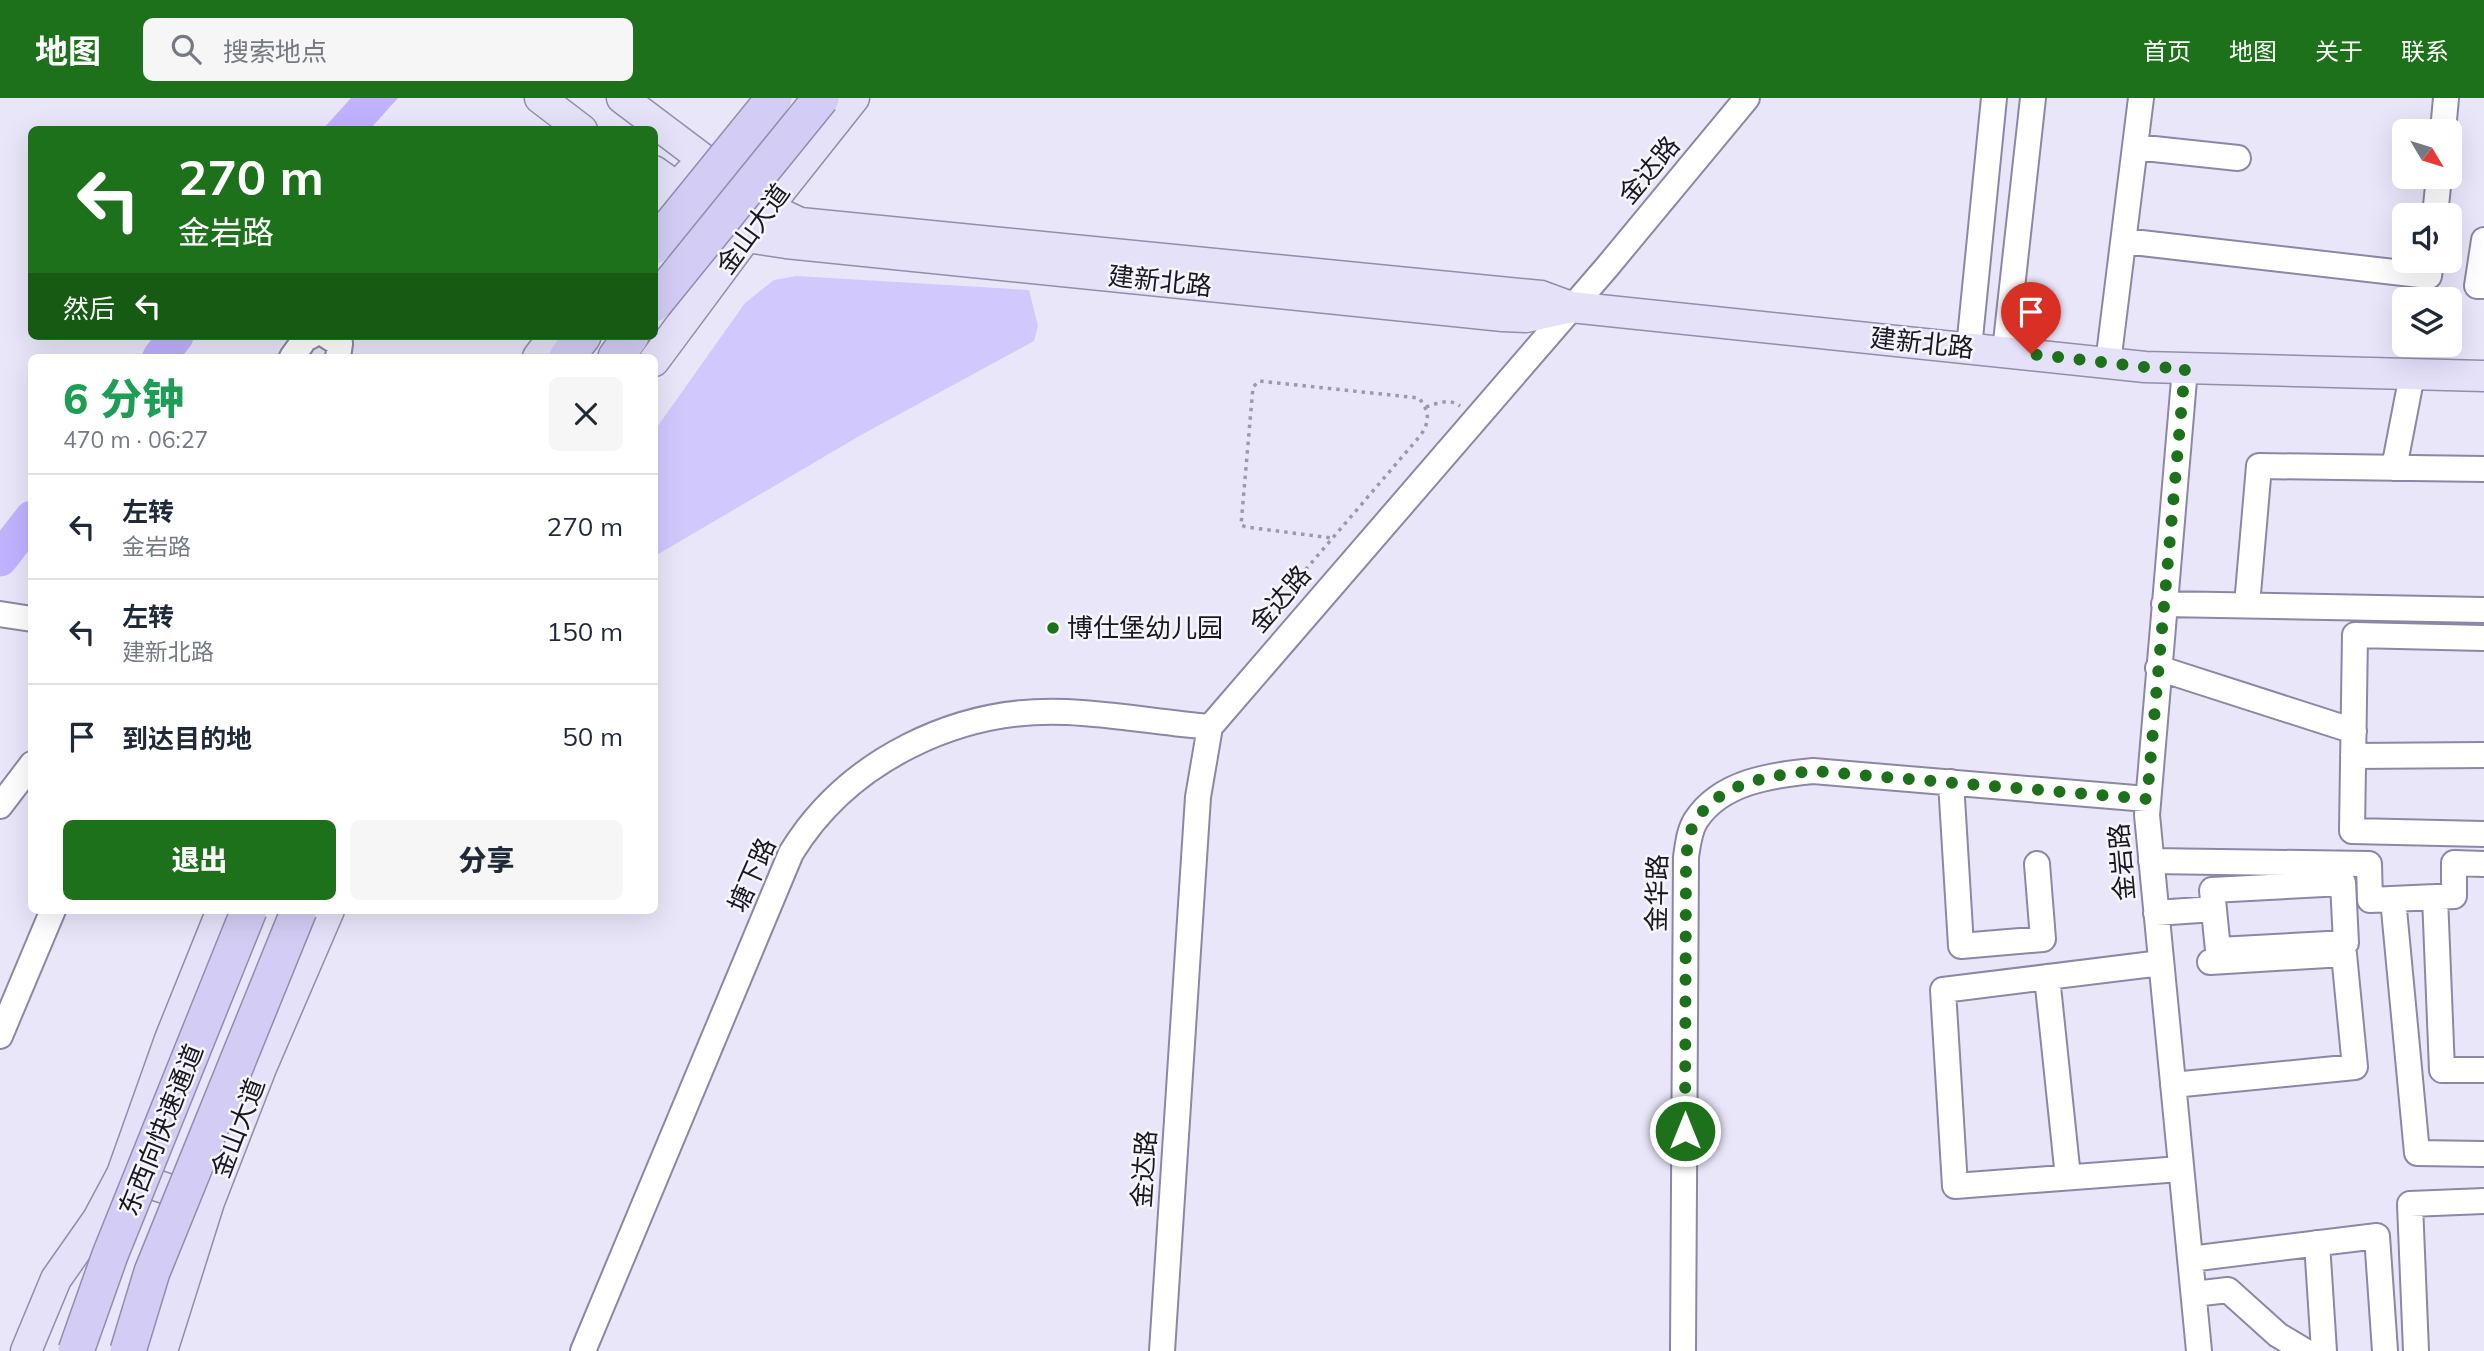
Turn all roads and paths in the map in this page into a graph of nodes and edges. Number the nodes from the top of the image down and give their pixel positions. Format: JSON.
{"nodes":[{"id":1,"x":540,"y":98,"type":"edge"},
{"id":2,"x":622,"y":98,"type":"edge"},
{"id":3,"x":754,"y":98,"type":"edge"},
{"id":4,"x":774,"y":98,"type":"edge"},
{"id":5,"x":821,"y":98,"type":"edge"},
{"id":6,"x":854,"y":98,"type":"edge"},
{"id":7,"x":1747,"y":98,"type":"edge"},
{"id":8,"x":1994,"y":98,"type":"edge"},
{"id":9,"x":2033,"y":98,"type":"edge"},
{"id":10,"x":2141,"y":98,"type":"edge"},
{"id":11,"x":2446,"y":98,"type":"edge"},
{"id":12,"x":2444,"y":119,"type":"edge"},
{"id":13,"x":577,"y":126,"type":"edge"},
{"id":14,"x":2135,"y":147,"type":"junction"},
{"id":15,"x":2238,"y":158,"type":"dead end"},
{"id":16,"x":703,"y":159,"type":"junction"},
{"id":17,"x":666,"y":179,"type":"edge"},
{"id":18,"x":658,"y":201,"type":"edge"},
{"id":19,"x":768,"y":208,"type":"junction"},
{"id":20,"x":747,"y":237,"type":"junction"},
{"id":21,"x":2484,"y":240,"type":"edge"},
{"id":22,"x":658,"y":241,"type":"edge"},
{"id":23,"x":2124,"y":241,"type":"junction"},
{"id":24,"x":2392,"y":272,"type":"edge"},
{"id":25,"x":2403,"y":273,"type":"edge"},
{"id":26,"x":2429,"y":273,"type":"edge"},
{"id":27,"x":2484,"y":286,"type":"edge"},
{"id":28,"x":658,"y":299,"type":"edge"},
{"id":29,"x":1571,"y":307,"type":"junction"},
{"id":30,"x":334,"y":340,"type":"edge"},
{"id":31,"x":551,"y":340,"type":"edge"},
{"id":32,"x":580,"y":340,"type":"edge"},
{"id":33,"x":1969,"y":348,"type":"junction"},
{"id":34,"x":2005,"y":351,"type":"junction"},
{"id":35,"x":338,"y":354,"type":"edge"},
{"id":36,"x":540,"y":354,"type":"edge"},
{"id":37,"x":569,"y":354,"type":"edge"},
{"id":38,"x":658,"y":356,"type":"edge"},
{"id":39,"x":2108,"y":363,"type":"junction"},
{"id":40,"x":2185,"y":368,"type":"junction"},
{"id":41,"x":2406,"y":375,"type":"junction"},
{"id":42,"x":2484,"y":376,"type":"edge"},
{"id":43,"x":1426,"y":407,"type":"junction"},
{"id":44,"x":1476,"y":417,"type":"junction"},
{"id":45,"x":2390,"y":468,"type":"junction"},
{"id":46,"x":2484,"y":469,"type":"edge"},
{"id":47,"x":1332,"y":538,"type":"junction"},
{"id":48,"x":1289,"y":589,"type":"dead end"},
{"id":49,"x":2164,"y":604,"type":"junction"},
{"id":50,"x":2247,"y":605,"type":"junction"},
{"id":51,"x":2484,"y":610,"type":"edge"},
{"id":52,"x":0,"y":614,"type":"edge"},
{"id":53,"x":28,"y":618,"type":"edge"},
{"id":54,"x":2484,"y":638,"type":"edge"},
{"id":55,"x":2158,"y":668,"type":"junction"},
{"id":56,"x":1210,"y":727,"type":"junction"},
{"id":57,"x":2354,"y":731,"type":"junction"},
{"id":58,"x":2484,"y":755,"type":"edge"},
{"id":59,"x":2353,"y":756,"type":"junction"},
{"id":60,"x":28,"y":769,"type":"edge"},
{"id":61,"x":1951,"y":782,"type":"junction"},
{"id":62,"x":2147,"y":799,"type":"junction"},
{"id":63,"x":0,"y":806,"type":"edge"},
{"id":64,"x":2484,"y":834,"type":"edge"},
{"id":65,"x":2151,"y":861,"type":"junction"},
{"id":66,"x":2037,"y":864,"type":"dead end"},
{"id":67,"x":2484,"y":864,"type":"edge"},
{"id":68,"x":2435,"y":897,"type":"junction"},
{"id":69,"x":2393,"y":899,"type":"junction"},
{"id":70,"x":2214,"y":909,"type":"junction"},
{"id":71,"x":2156,"y":913,"type":"junction"},
{"id":72,"x":50,"y":914,"type":"edge"},
{"id":73,"x":220,"y":914,"type":"edge"},
{"id":74,"x":247,"y":914,"type":"edge"},
{"id":75,"x":297,"y":914,"type":"edge"},
{"id":76,"x":327,"y":914,"type":"edge"},
{"id":77,"x":2210,"y":962,"type":"dead end"},
{"id":78,"x":2161,"y":963,"type":"junction"},
{"id":79,"x":2048,"y":977,"type":"junction"},
{"id":80,"x":0,"y":1036,"type":"edge"},
{"id":81,"x":2442,"y":1070,"type":"junction"},
{"id":82,"x":2484,"y":1070,"type":"edge"},
{"id":83,"x":2410,"y":1071,"type":"junction"},
{"id":84,"x":2173,"y":1085,"type":"junction"},
{"id":85,"x":2484,"y":1154,"type":"edge"},
{"id":86,"x":2180,"y":1169,"type":"junction"},
{"id":87,"x":122,"y":1174,"type":"junction"},
{"id":88,"x":2068,"y":1177,"type":"junction"},
{"id":89,"x":2484,"y":1201,"type":"edge"},
{"id":90,"x":209,"y":1202,"type":"junction"},
{"id":91,"x":2317,"y":1243,"type":"junction"},
{"id":92,"x":2190,"y":1259,"type":"junction"},
{"id":93,"x":2193,"y":1294,"type":"junction"},
{"id":94,"x":26,"y":1351,"type":"edge"},
{"id":95,"x":76,"y":1351,"type":"edge"},
{"id":96,"x":128,"y":1351,"type":"edge"},
{"id":97,"x":162,"y":1351,"type":"edge"},
{"id":98,"x":583,"y":1351,"type":"edge"},
{"id":99,"x":1162,"y":1351,"type":"edge"},
{"id":100,"x":1683,"y":1351,"type":"edge"},
{"id":101,"x":2199,"y":1351,"type":"edge"},
{"id":102,"x":2305,"y":1351,"type":"edge"},
{"id":103,"x":2324,"y":1351,"type":"edge"},
{"id":104,"x":2385,"y":1351,"type":"edge"},
{"id":105,"x":2416,"y":1351,"type":"edge"}],
"edges":[{"from":1,"to":13,"type":"main road"},
{"from":2,"to":16,"type":"main road","name":"建新北路"},
{"from":3,"to":16,"type":"main road"},
{"from":4,"to":22,"type":"highway","bridge":true},
{"from":5,"to":28,"type":"highway","bridge":true},
{"from":6,"to":19,"type":"main road","name":"金山大道"},
{"from":7,"to":29,"type":"street","name":"金达路"},
{"from":8,"to":33,"type":"street"},
{"from":9,"to":34,"type":"street"},
{"from":10,"to":14,"type":"street"},
{"from":11,"to":12,"type":"street"},
{"from":14,"to":15,"type":"street"},
{"from":14,"to":23,"type":"street"},
{"from":16,"to":17,"type":"main road"},
{"from":16,"to":19,"type":"main road","name":"建新北路"},
{"from":17,"to":18,"type":"main road"},
{"from":17,"to":20,"type":"main road"},
{"from":19,"to":20,"type":"main road","name":"金山大道"},
{"from":19,"to":29,"type":"main road","name":"建新北路"},
{"from":20,"to":29,"type":"main road","name":"建新北路"},
{"from":20,"to":38,"type":"main road","name":"金山大道"},
{"from":21,"to":27,"type":"street"},
{"from":23,"to":24,"type":"street"},
{"from":23,"to":39,"type":"street"},
{"from":25,"to":26,"type":"street"},
{"from":29,"to":33,"type":"main road","name":"建新北路"},
{"from":29,"to":44,"type":"street","name":"金达路"},
{"from":30,"to":35,"type":"street"},
{"from":31,"to":36,"type":"main road"},
{"from":32,"to":37,"type":"highway"},
{"from":33,"to":34,"type":"main road","name":"建新北路"},
{"from":34,"to":39,"type":"main road","name":"建新北路"},
{"from":39,"to":40,"type":"main road","name":"建新北路"},
{"from":40,"to":41,"type":"main road","name":"建新北路"},
{"from":40,"to":49,"type":"street","name":"金岩路"},
{"from":41,"to":42,"type":"main road","name":"建新北路"},
{"from":41,"to":45,"type":"street"},
{"from":43,"to":44,"type":"path"},
{"from":43,"to":47,"type":"path"},
{"from":43,"to":47,"type":"path"},
{"from":44,"to":56,"type":"street","name":"金达路"},
{"from":45,"to":46,"type":"street"},
{"from":45,"to":50,"type":"street"},
{"from":47,"to":48,"type":"path"},
{"from":49,"to":50,"type":"street"},
{"from":49,"to":55,"type":"street","name":"金岩路"},
{"from":50,"to":51,"type":"street"},
{"from":52,"to":53,"type":"street"},
{"from":54,"to":57,"type":"street"},
{"from":55,"to":57,"type":"street"},
{"from":55,"to":62,"type":"street","name":"金岩路"},
{"from":56,"to":98,"type":"street","name":"塘下路"},
{"from":56,"to":99,"type":"street","name":"金达路"},
{"from":57,"to":59,"type":"street"},
{"from":58,"to":59,"type":"street"},
{"from":59,"to":64,"type":"street"},
{"from":60,"to":63,"type":"street"},
{"from":61,"to":62,"type":"street","name":"金华路"},
{"from":61,"to":66,"type":"street"},
{"from":61,"to":100,"type":"street","name":"金华路"},
{"from":62,"to":65,"type":"street","name":"金岩路"},
{"from":65,"to":69,"type":"street"},
{"from":65,"to":71,"type":"street","name":"金岩路"},
{"from":67,"to":68,"type":"street"},
{"from":68,"to":69,"type":"street"},
{"from":68,"to":81,"type":"street"},
{"from":69,"to":83,"type":"street"},
{"from":70,"to":70,"type":"street"},
{"from":70,"to":71,"type":"street"},
{"from":71,"to":78,"type":"street","name":"金岩路"},
{"from":72,"to":80,"type":"street"},
{"from":73,"to":87,"type":"main road"},
{"from":74,"to":95,"type":"highway","name":"东西向快速通道","bridge":true},
{"from":75,"to":96,"type":"highway","name":"东西向快速通道","bridge":true},
{"from":76,"to":90,"type":"main road","name":"金山大道"},
{"from":77,"to":84,"type":"street"},
{"from":78,"to":79,"type":"street"},
{"from":78,"to":84,"type":"street","name":"金岩路"},
{"from":79,"to":88,"type":"street"},
{"from":79,"to":88,"type":"street"},
{"from":81,"to":82,"type":"street"},
{"from":81,"to":83,"type":"street"},
{"from":83,"to":85,"type":"street"},
{"from":84,"to":86,"type":"street","name":"金岩路"},
{"from":86,"to":88,"type":"street"},
{"from":86,"to":92,"type":"street","name":"金岩路"},
{"from":87,"to":90,"type":"main road"},
{"from":87,"to":94,"type":"main road"},
{"from":89,"to":105,"type":"street"},
{"from":90,"to":97,"type":"main road","name":"金山大道"},
{"from":91,"to":92,"type":"street"},
{"from":91,"to":103,"type":"street"},
{"from":91,"to":104,"type":"street"},
{"from":92,"to":93,"type":"street","name":"金岩路"},
{"from":93,"to":101,"type":"street","name":"金岩路"},
{"from":93,"to":102,"type":"street"}]}
